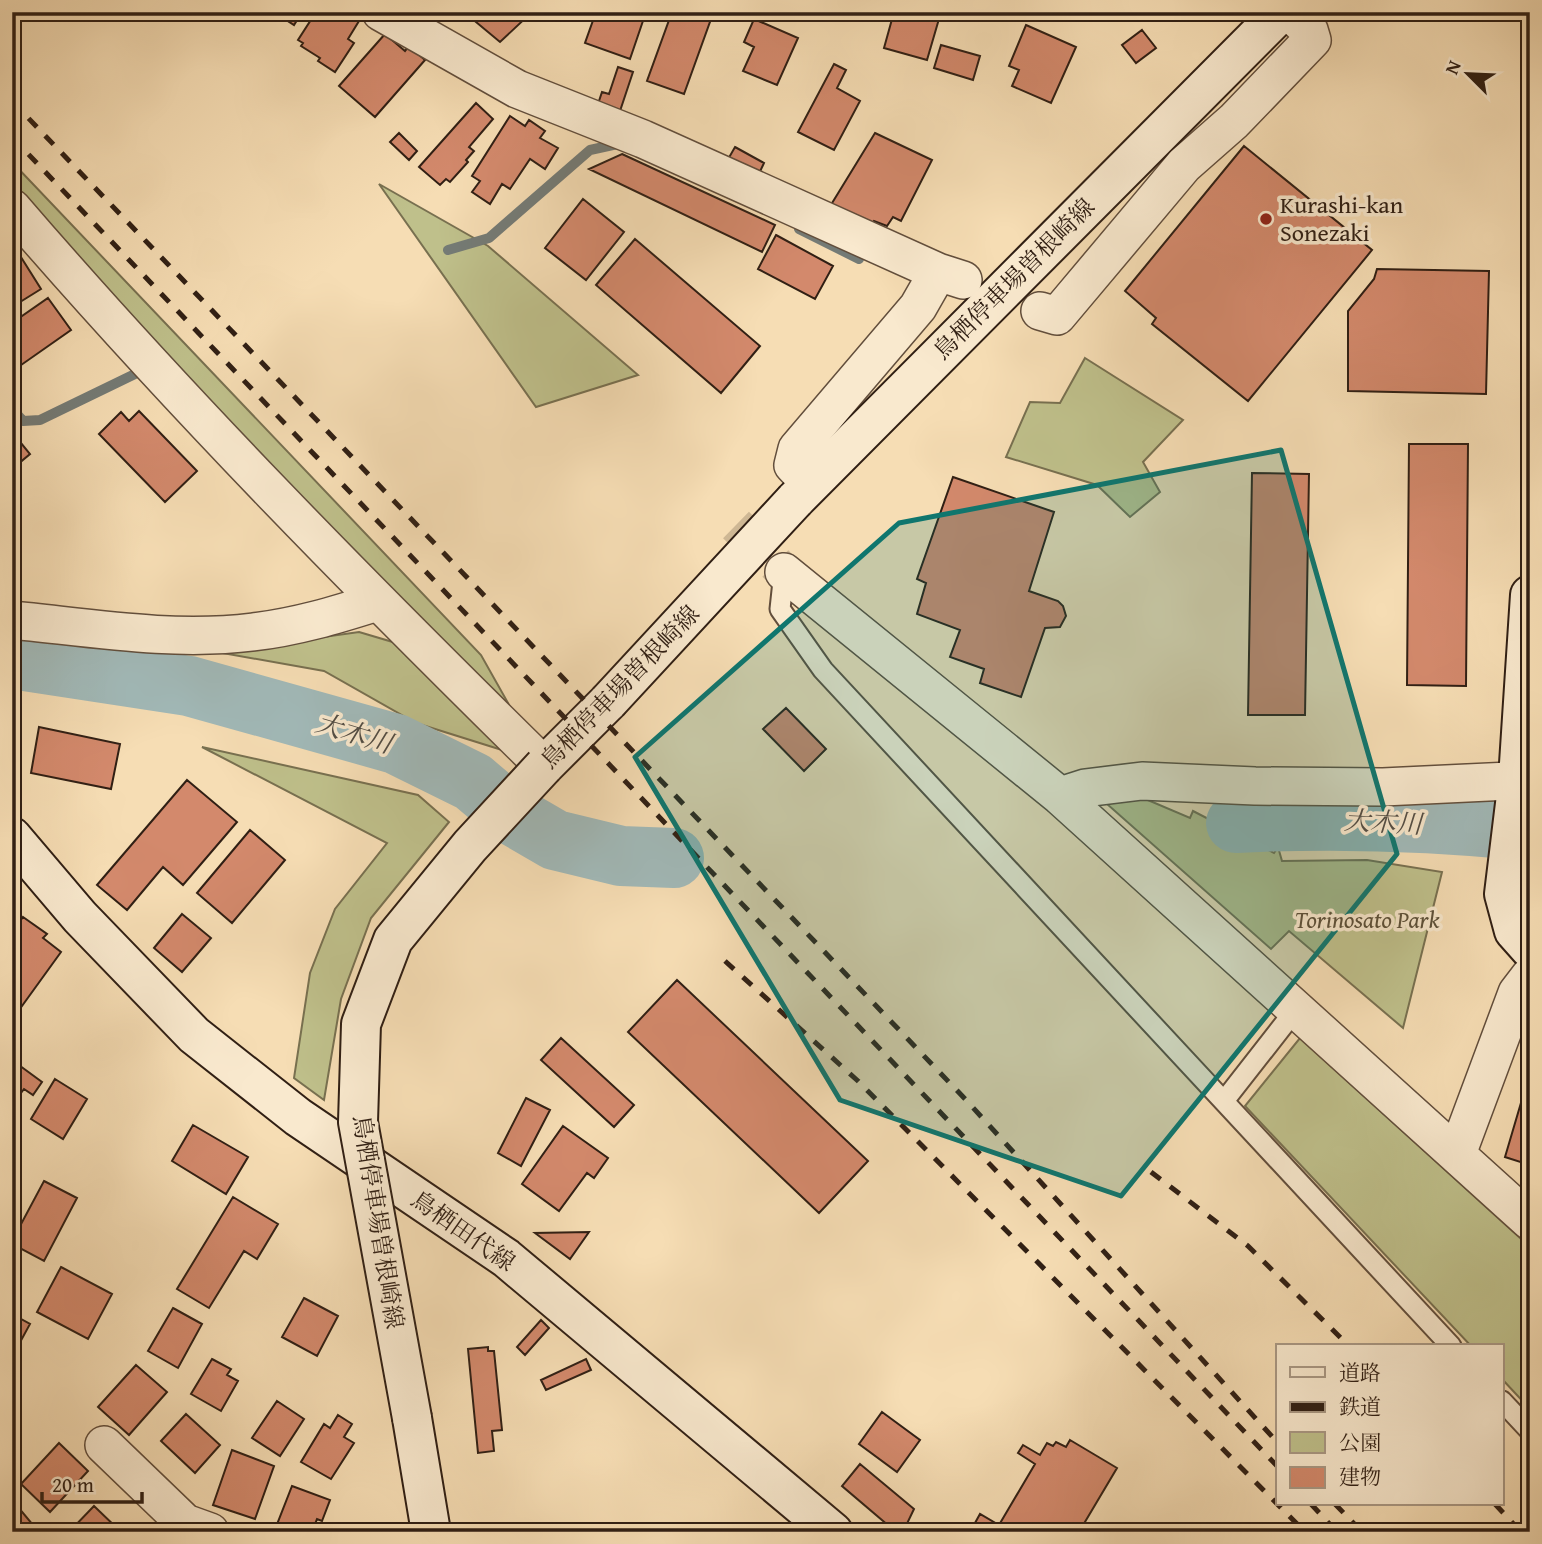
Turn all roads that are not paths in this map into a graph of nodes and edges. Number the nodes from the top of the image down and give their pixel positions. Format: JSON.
{"nodes":[{"id":1,"x":382,"y":12,"type":"edge"},
{"id":2,"x":1281,"y":12,"type":"edge"},
{"id":3,"x":1290,"y":12,"type":"edge"},
{"id":4,"x":12,"y":208,"type":"edge"},
{"id":5,"x":1040,"y":311,"type":"dead end"},
{"id":6,"x":803,"y":492,"type":"junction"},
{"id":7,"x":784,"y":572,"type":"joint"},
{"id":8,"x":1530,"y":595,"type":"edge"},
{"id":9,"x":377,"y":602,"type":"junction"},
{"id":10,"x":12,"y":620,"type":"edge"},
{"id":11,"x":544,"y":766,"type":"junction"},
{"id":12,"x":1524,"y":779,"type":"edge"},
{"id":13,"x":1060,"y":796,"type":"junction"},
{"id":14,"x":12,"y":836,"type":"edge"},
{"id":15,"x":1530,"y":949,"type":"edge"},
{"id":16,"x":1530,"y":976,"type":"edge"},
{"id":17,"x":1296,"y":1009,"type":"junction"},
{"id":18,"x":1224,"y":1101,"type":"junction"},
{"id":19,"x":1457,"y":1154,"type":"junction"},
{"id":20,"x":1530,"y":1221,"type":"edge"},
{"id":21,"x":1449,"y":1344,"type":"edge"},
{"id":22,"x":1504,"y":1403,"type":"edge"},
{"id":23,"x":1530,"y":1431,"type":"edge"},
{"id":24,"x":104,"y":1445,"type":"dead end"},
{"id":25,"x":210,"y":1532,"type":"edge"},
{"id":26,"x":431,"y":1532,"type":"edge"},
{"id":27,"x":832,"y":1532,"type":"edge"}],
"edges":[{"from":1,"to":6,"type":"street"},
{"from":2,"to":6,"type":"main road","name":"鳥栖停車場曽根崎線"},
{"from":3,"to":5,"type":"street"},
{"from":4,"to":9,"type":"street"},
{"from":6,"to":11,"type":"main road","name":"鳥栖停車場曽根崎線","bridge":true},
{"from":7,"to":13,"type":"street"},
{"from":7,"to":18,"type":"lane"},
{"from":8,"to":12,"type":"main road"},
{"from":9,"to":10,"type":"street"},
{"from":9,"to":11,"type":"street"},
{"from":11,"to":26,"type":"main road","name":"鳥栖停車場曽根崎線","bridge":true},
{"from":12,"to":13,"type":"street"},
{"from":12,"to":15,"type":"main road"},
{"from":13,"to":17,"type":"street"},
{"from":14,"to":27,"type":"main road","name":"鳥栖田代線"},
{"from":16,"to":19,"type":"street"},
{"from":17,"to":18,"type":"lane"},
{"from":17,"to":19,"type":"street"},
{"from":18,"to":21,"type":"lane"},
{"from":19,"to":20,"type":"street"},
{"from":22,"to":23,"type":"lane"},
{"from":24,"to":25,"type":"street"}]}
